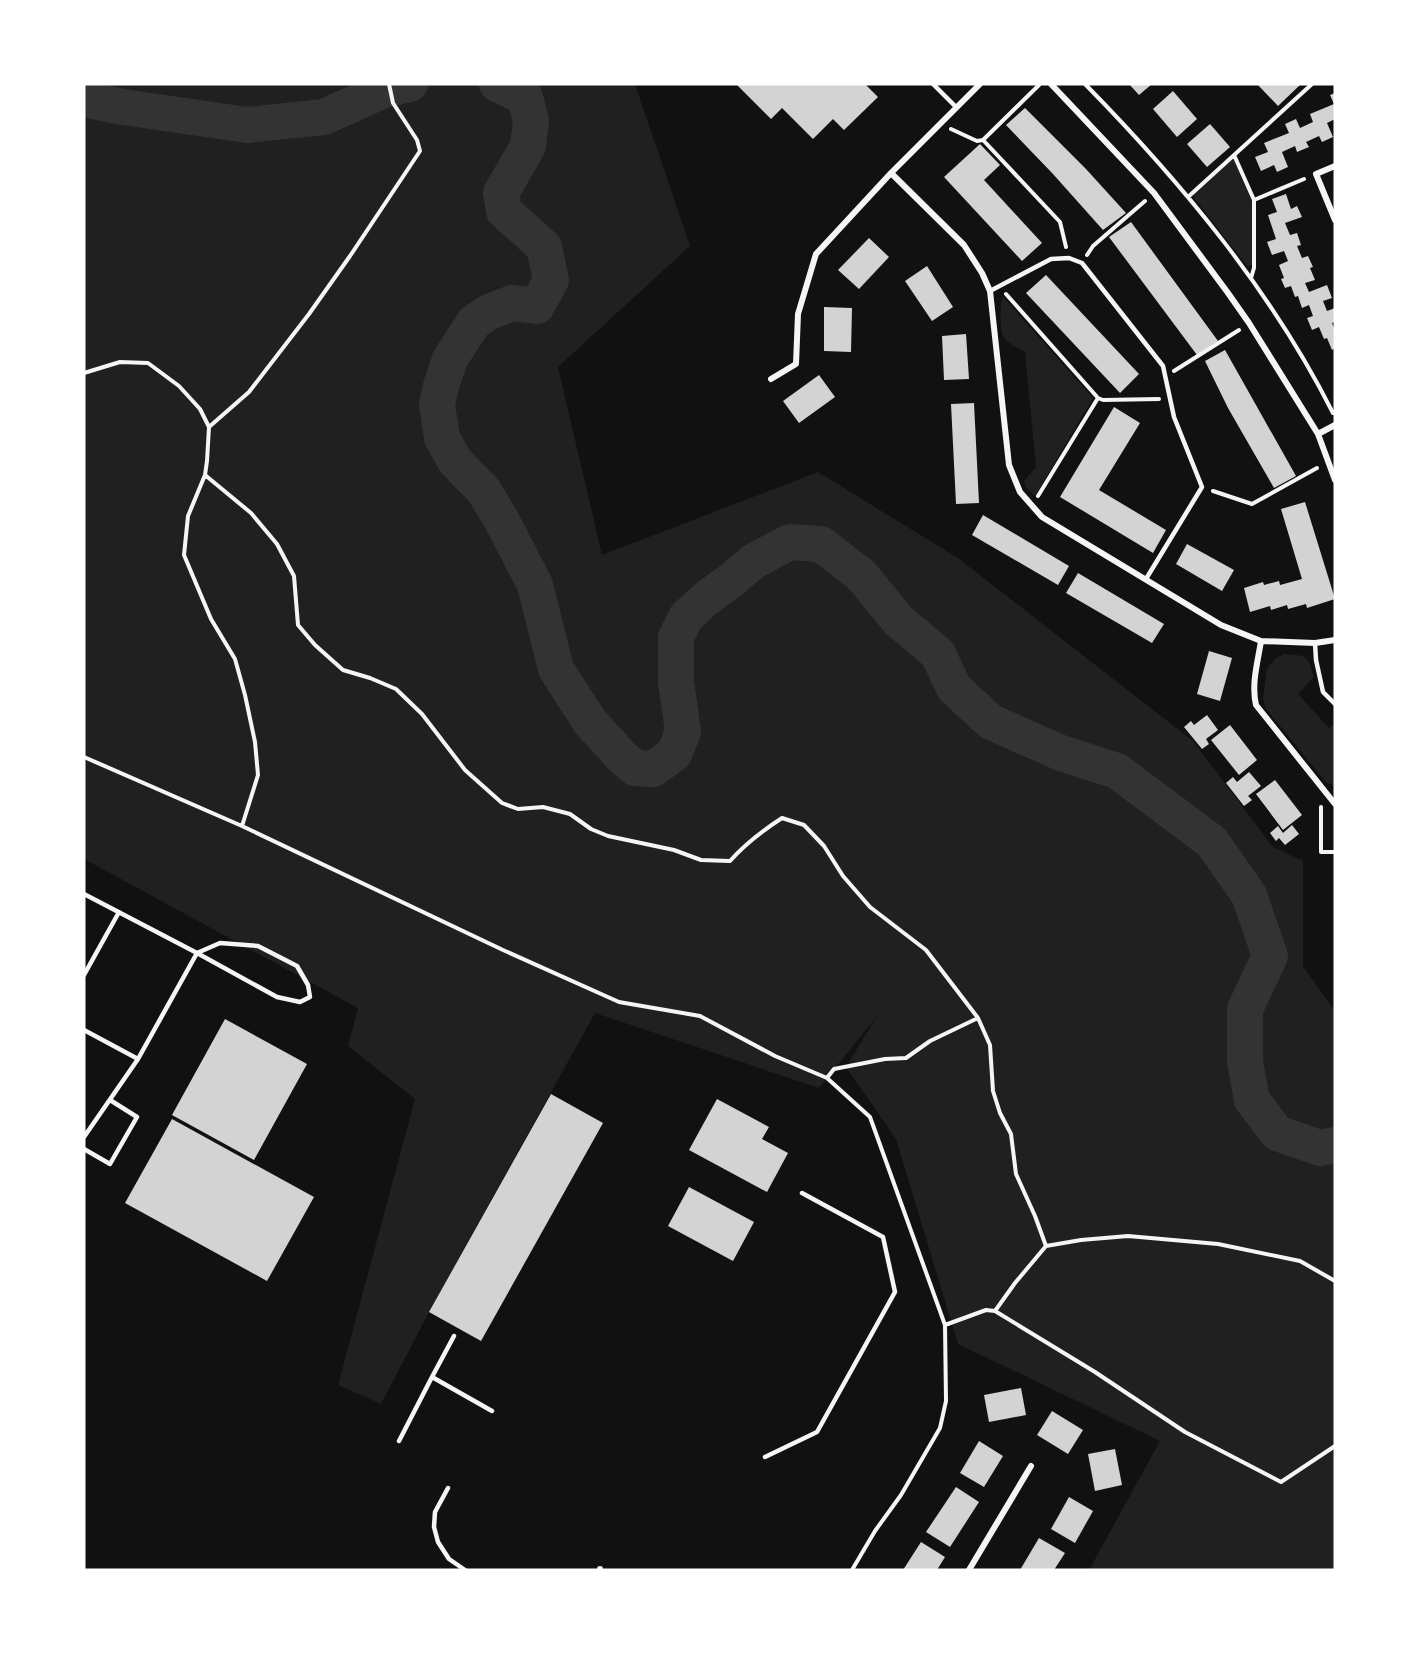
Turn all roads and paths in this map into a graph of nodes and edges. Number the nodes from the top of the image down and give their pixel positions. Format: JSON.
{"nodes":[{"id":1,"x":389,"y":84,"type":"edge"},
{"id":2,"x":933,"y":84,"type":"edge"},
{"id":3,"x":980,"y":84,"type":"edge"},
{"id":4,"x":1040,"y":84,"type":"edge"},
{"id":5,"x":1051,"y":84,"type":"edge"},
{"id":6,"x":1085,"y":84,"type":"edge"},
{"id":7,"x":1312,"y":84,"type":"edge"},
{"id":8,"x":956,"y":107,"type":"junction"},
{"id":9,"x":940,"y":124,"type":"junction"},
{"id":10,"x":983,"y":140,"type":"junction"},
{"id":11,"x":1234,"y":155,"type":"junction"},
{"id":12,"x":1335,"y":166,"type":"edge"},
{"id":13,"x":891,"y":172,"type":"junction"},
{"id":14,"x":1316,"y":174,"type":"junction"},
{"id":15,"x":1154,"y":194,"type":"junction"},
{"id":16,"x":1188,"y":197,"type":"junction"},
{"id":17,"x":1254,"y":200,"type":"junction"},
{"id":18,"x":1335,"y":220,"type":"edge"},
{"id":19,"x":1069,"y":258,"type":"junction"},
{"id":20,"x":1082,"y":263,"type":"junction"},
{"id":21,"x":1251,"y":278,"type":"junction"},
{"id":22,"x":1000,"y":286,"type":"junction"},
{"id":23,"x":990,"y":291,"type":"junction"},
{"id":24,"x":1249,"y":323,"type":"junction"},
{"id":25,"x":84,"y":373,"type":"edge"},
{"id":26,"x":1166,"y":375,"type":"junction"},
{"id":27,"x":771,"y":379,"type":"dead end"},
{"id":28,"x":1098,"y":398,"type":"junction"},
{"id":29,"x":1169,"y":399,"type":"junction"},
{"id":30,"x":1335,"y":416,"type":"edge"},
{"id":31,"x":1335,"y":425,"type":"edge"},
{"id":32,"x":209,"y":427,"type":"junction"},
{"id":33,"x":1317,"y":434,"type":"junction"},
{"id":34,"x":1328,"y":462,"type":"junction"},
{"id":35,"x":205,"y":475,"type":"junction"},
{"id":36,"x":1335,"y":480,"type":"edge"},
{"id":37,"x":1202,"y":487,"type":"junction"},
{"id":38,"x":1032,"y":506,"type":"junction"},
{"id":39,"x":1146,"y":579,"type":"junction"},
{"id":40,"x":1335,"y":640,"type":"edge"},
{"id":41,"x":1261,"y":641,"type":"junction"},
{"id":42,"x":1315,"y":643,"type":"junction"},
{"id":43,"x":1335,"y":704,"type":"edge"},
{"id":44,"x":84,"y":757,"type":"edge"},
{"id":45,"x":1335,"y":804,"type":"edge"},
{"id":46,"x":1321,"y":806,"type":"dead end"},
{"id":47,"x":242,"y":826,"type":"junction"},
{"id":48,"x":1335,"y":852,"type":"edge"},
{"id":49,"x":84,"y":894,"type":"edge"},
{"id":50,"x":119,"y":912,"type":"junction"},
{"id":51,"x":197,"y":953,"type":"junction"},
{"id":52,"x":84,"y":975,"type":"edge"},
{"id":53,"x":978,"y":1018,"type":"junction"},
{"id":54,"x":84,"y":1030,"type":"edge"},
{"id":55,"x":138,"y":1059,"type":"junction"},
{"id":56,"x":827,"y":1077,"type":"junction"},
{"id":57,"x":110,"y":1100,"type":"junction"},
{"id":58,"x":84,"y":1137,"type":"edge"},
{"id":59,"x":84,"y":1149,"type":"edge"},
{"id":60,"x":802,"y":1193,"type":"dead end"},
{"id":61,"x":1046,"y":1246,"type":"junction"},
{"id":62,"x":1335,"y":1281,"type":"edge"},
{"id":63,"x":995,"y":1311,"type":"junction"},
{"id":64,"x":945,"y":1325,"type":"junction"},
{"id":65,"x":454,"y":1336,"type":"dead end"},
{"id":66,"x":432,"y":1377,"type":"junction"},
{"id":67,"x":492,"y":1411,"type":"dead end"},
{"id":68,"x":399,"y":1441,"type":"dead end"},
{"id":69,"x":1335,"y":1446,"type":"edge"},
{"id":70,"x":765,"y":1457,"type":"dead end"},
{"id":71,"x":1031,"y":1466,"type":"dead end"},
{"id":72,"x":448,"y":1488,"type":"dead end"},
{"id":73,"x":465,"y":1570,"type":"edge"},
{"id":74,"x":852,"y":1570,"type":"edge"},
{"id":75,"x":969,"y":1570,"type":"edge"}],
"edges":[{"from":1,"to":32,"type":"path"},
{"from":2,"to":8,"type":"lane"},
{"from":3,"to":8,"type":"street"},
{"from":4,"to":10,"type":"path"},
{"from":5,"to":15,"type":"street"},
{"from":6,"to":16,"type":"path"},
{"from":7,"to":11,"type":"path"},
{"from":8,"to":9,"type":"street"},
{"from":9,"to":10,"type":"path"},
{"from":9,"to":13,"type":"street"},
{"from":10,"to":19,"type":"path"},
{"from":11,"to":16,"type":"path"},
{"from":11,"to":17,"type":"path"},
{"from":12,"to":14,"type":"street"},
{"from":13,"to":23,"type":"street"},
{"from":13,"to":27,"type":"street"},
{"from":14,"to":17,"type":"path"},
{"from":14,"to":18,"type":"street"},
{"from":15,"to":20,"type":"path"},
{"from":15,"to":24,"type":"street"},
{"from":16,"to":21,"type":"path"},
{"from":17,"to":21,"type":"path"},
{"from":19,"to":20,"type":"lane"},
{"from":19,"to":22,"type":"lane"},
{"from":20,"to":26,"type":"lane"},
{"from":21,"to":30,"type":"path"},
{"from":22,"to":23,"type":"lane"},
{"from":22,"to":28,"type":"path"},
{"from":23,"to":38,"type":"street"},
{"from":24,"to":26,"type":"path"},
{"from":24,"to":33,"type":"street"},
{"from":25,"to":32,"type":"path"},
{"from":26,"to":29,"type":"lane"},
{"from":28,"to":29,"type":"path"},
{"from":28,"to":38,"type":"path"},
{"from":29,"to":37,"type":"lane"},
{"from":31,"to":33,"type":"street"},
{"from":32,"to":35,"type":"path"},
{"from":33,"to":34,"type":"street"},
{"from":34,"to":36,"type":"street"},
{"from":34,"to":37,"type":"path"},
{"from":35,"to":47,"type":"path"},
{"from":35,"to":53,"type":"path"},
{"from":37,"to":39,"type":"lane"},
{"from":38,"to":39,"type":"street"},
{"from":39,"to":41,"type":"street"},
{"from":40,"to":42,"type":"street"},
{"from":41,"to":42,"type":"street"},
{"from":41,"to":45,"type":"street"},
{"from":42,"to":43,"type":"lane"},
{"from":44,"to":47,"type":"path"},
{"from":46,"to":48,"type":"path"},
{"from":47,"to":56,"type":"path"},
{"from":49,"to":50,"type":"lane"},
{"from":50,"to":51,"type":"lane"},
{"from":50,"to":52,"type":"lane"},
{"from":51,"to":51,"type":"lane"},
{"from":51,"to":55,"type":"lane"},
{"from":53,"to":56,"type":"path"},
{"from":53,"to":61,"type":"path"},
{"from":54,"to":55,"type":"lane"},
{"from":55,"to":57,"type":"lane"},
{"from":56,"to":64,"type":"path"},
{"from":57,"to":58,"type":"lane"},
{"from":57,"to":59,"type":"lane"},
{"from":60,"to":70,"type":"lane"},
{"from":61,"to":62,"type":"path"},
{"from":61,"to":63,"type":"path"},
{"from":63,"to":64,"type":"path"},
{"from":63,"to":69,"type":"path"},
{"from":64,"to":74,"type":"path"},
{"from":65,"to":66,"type":"lane"},
{"from":66,"to":67,"type":"lane"},
{"from":66,"to":68,"type":"lane"},
{"from":71,"to":75,"type":"street"},
{"from":72,"to":73,"type":"lane"}]}
